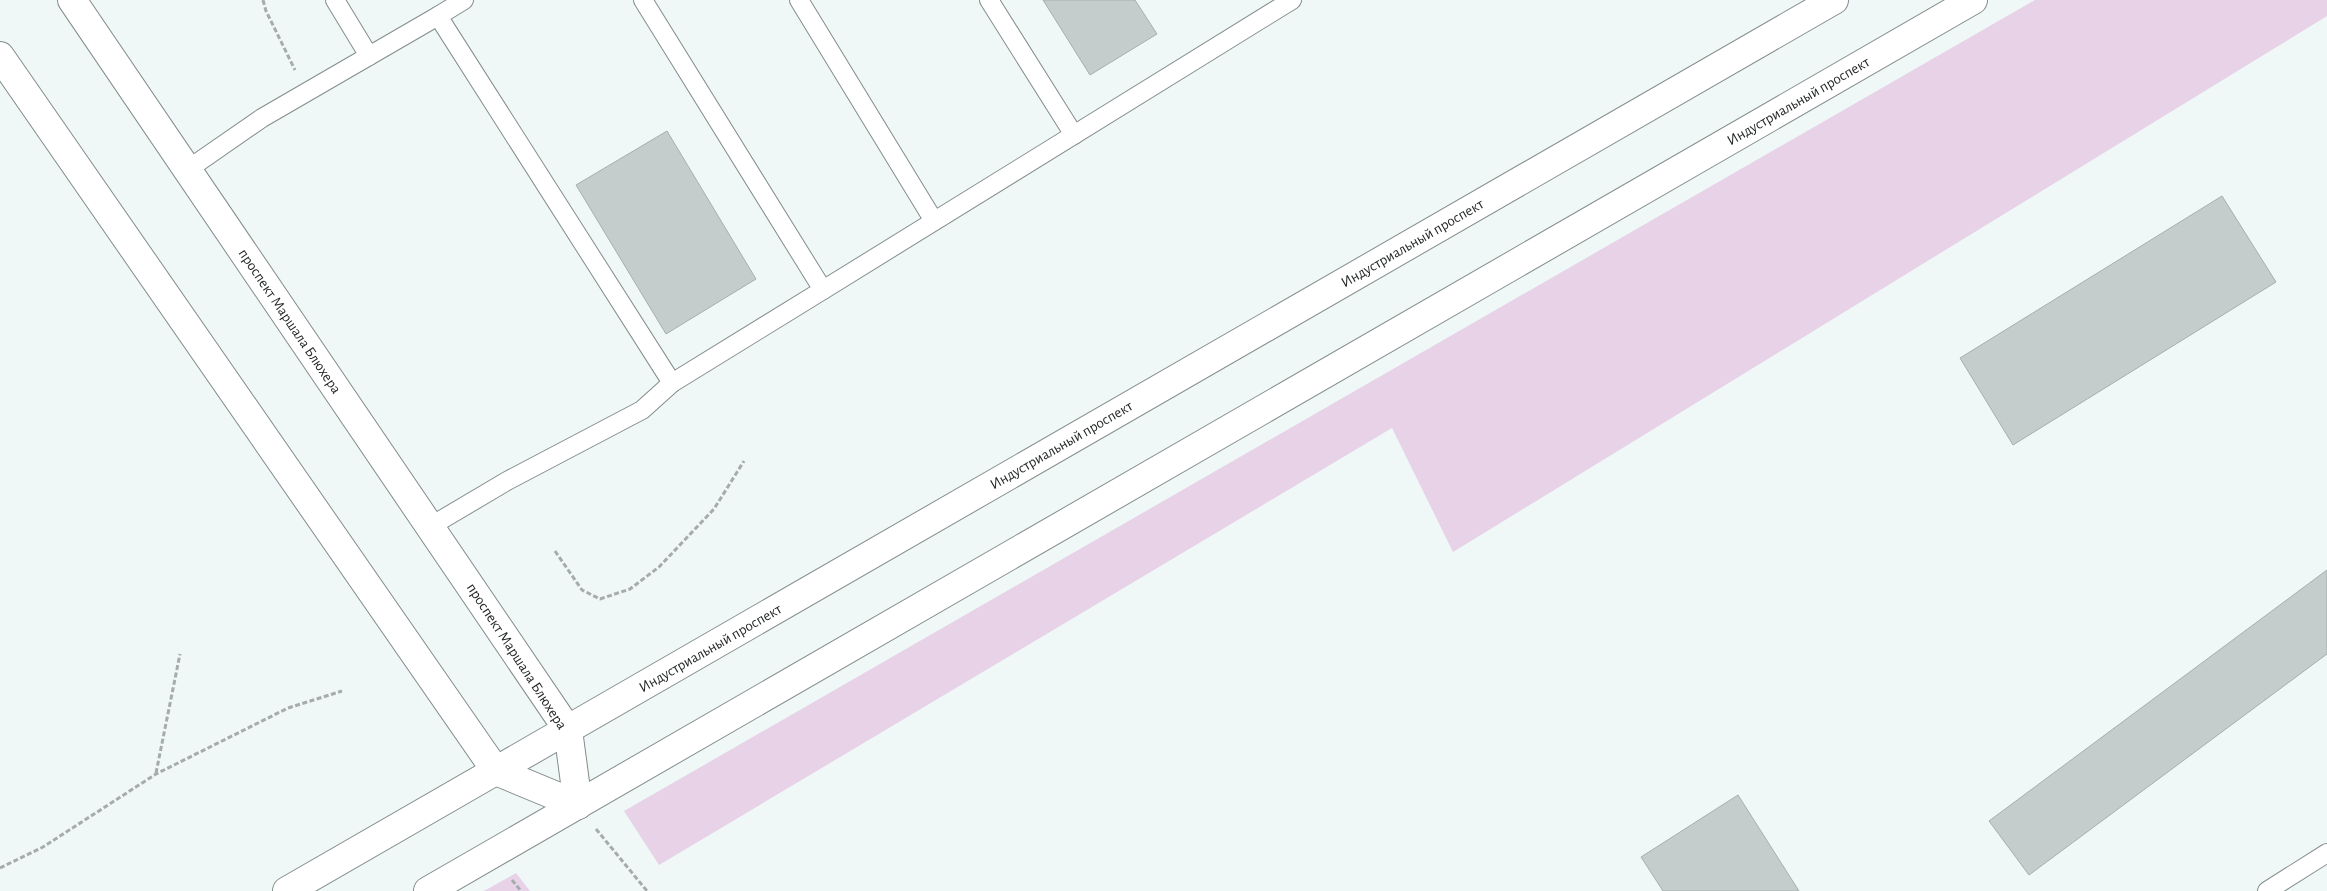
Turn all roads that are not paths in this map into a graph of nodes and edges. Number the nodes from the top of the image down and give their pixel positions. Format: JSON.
{"nodes":[{"id":1,"x":72,"y":0,"type":"edge"},
{"id":2,"x":334,"y":0,"type":"edge"},
{"id":3,"x":464,"y":0,"type":"edge"},
{"id":4,"x":643,"y":0,"type":"edge"},
{"id":5,"x":799,"y":0,"type":"edge"},
{"id":6,"x":989,"y":0,"type":"edge"},
{"id":7,"x":1292,"y":0,"type":"edge"},
{"id":8,"x":1834,"y":0,"type":"edge"},
{"id":9,"x":1973,"y":0,"type":"edge"},
{"id":10,"x":438,"y":16,"type":"junction"},
{"id":11,"x":0,"y":56,"type":"edge"},
{"id":12,"x":369,"y":56,"type":"junction"},
{"id":13,"x":1074,"y":135,"type":"junction"},
{"id":14,"x":187,"y":170,"type":"junction"},
{"id":15,"x":934,"y":221,"type":"junction"},
{"id":16,"x":823,"y":290,"type":"junction"},
{"id":17,"x":672,"y":382,"type":"junction"},
{"id":18,"x":431,"y":526,"type":"junction"},
{"id":19,"x":568,"y":730,"type":"junction"},
{"id":20,"x":496,"y":771,"type":"junction"},
{"id":21,"x":578,"y":805,"type":"junction"},
{"id":22,"x":2327,"y":853,"type":"edge"},
{"id":23,"x":288,"y":891,"type":"edge"},
{"id":24,"x":428,"y":891,"type":"edge"},
{"id":25,"x":2267,"y":891,"type":"edge"}],
"edges":[{"from":1,"to":14,"type":"main road","name":"проспект Маршала Блюхера"},
{"from":2,"to":12,"type":"lane"},
{"from":3,"to":10,"type":"lane"},
{"from":4,"to":16,"type":"lane"},
{"from":5,"to":15,"type":"lane"},
{"from":6,"to":13,"type":"lane"},
{"from":7,"to":13,"type":"lane"},
{"from":8,"to":19,"type":"main road","name":"Индустриальный проспект"},
{"from":9,"to":21,"type":"main road","name":"Индустриальный проспект"},
{"from":10,"to":12,"type":"lane"},
{"from":10,"to":17,"type":"lane"},
{"from":11,"to":20,"type":"main road"},
{"from":12,"to":14,"type":"lane"},
{"from":13,"to":15,"type":"lane"},
{"from":14,"to":18,"type":"main road","name":"проспект Маршала Блюхера"},
{"from":15,"to":16,"type":"lane"},
{"from":16,"to":17,"type":"lane"},
{"from":17,"to":18,"type":"lane"},
{"from":18,"to":19,"type":"main road","name":"проспект Маршала Блюхера"},
{"from":19,"to":20,"type":"main road","name":"Индустриальный проспект"},
{"from":19,"to":21,"type":"main road","name":"проспект Маршала Блюхера"},
{"from":20,"to":21,"type":"main road"},
{"from":20,"to":23,"type":"main road","name":"Индустриальный проспект"},
{"from":21,"to":24,"type":"main road","name":"Индустриальный проспект"},
{"from":22,"to":25,"type":"lane"}]}
